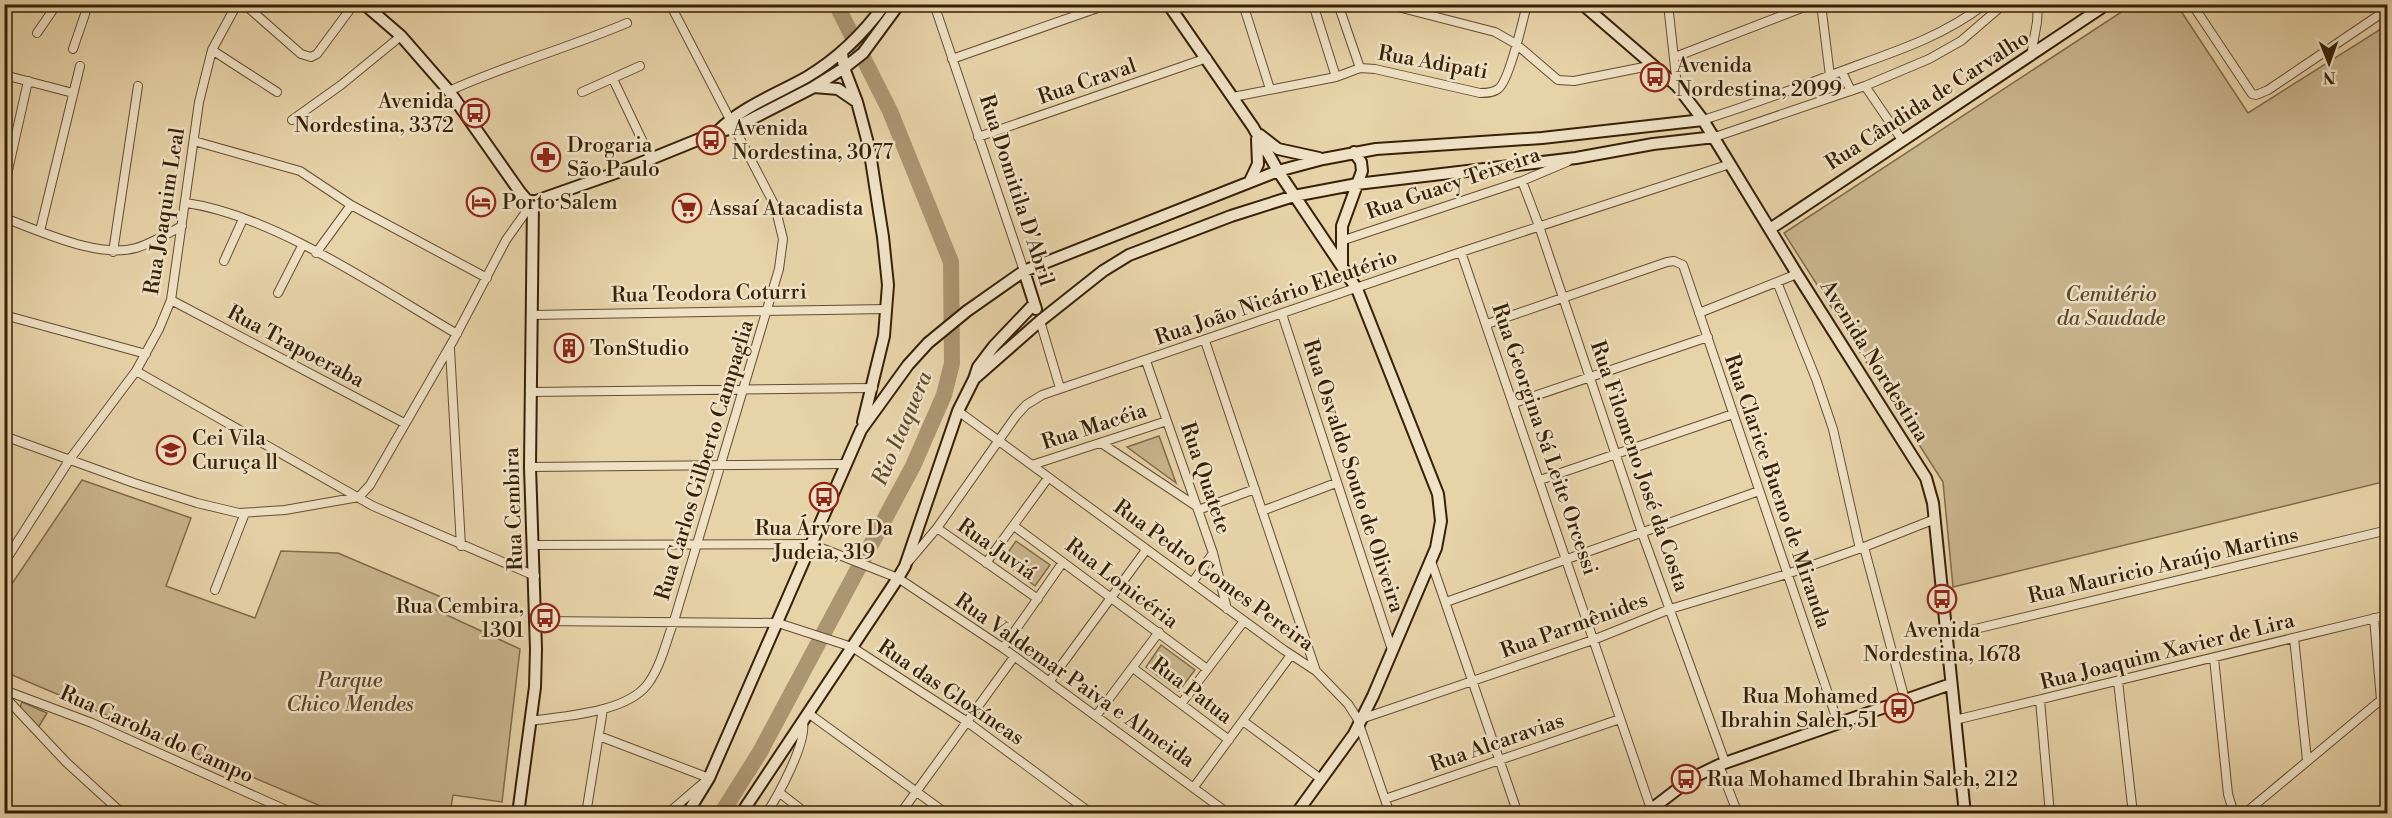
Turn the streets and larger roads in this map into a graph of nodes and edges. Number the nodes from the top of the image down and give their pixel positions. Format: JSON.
{"nodes":[{"id":1,"x":57,"y":4,"type":"edge"},
{"id":2,"x":85,"y":4,"type":"edge"},
{"id":3,"x":223,"y":4,"type":"edge"},
{"id":4,"x":244,"y":4,"type":"edge"},
{"id":5,"x":354,"y":4,"type":"edge"},
{"id":6,"x":364,"y":4,"type":"edge"},
{"id":7,"x":670,"y":4,"type":"edge"},
{"id":8,"x":885,"y":4,"type":"edge"},
{"id":9,"x":899,"y":4,"type":"edge"},
{"id":10,"x":934,"y":4,"type":"edge"},
{"id":11,"x":1109,"y":4,"type":"edge"},
{"id":12,"x":1168,"y":4,"type":"edge"},
{"id":13,"x":1243,"y":4,"type":"edge"},
{"id":14,"x":1313,"y":4,"type":"edge"},
{"id":15,"x":1338,"y":4,"type":"edge"},
{"id":16,"x":1386,"y":4,"type":"edge"},
{"id":17,"x":1527,"y":4,"type":"edge"},
{"id":18,"x":1582,"y":4,"type":"edge"},
{"id":19,"x":1668,"y":4,"type":"edge"},
{"id":20,"x":1812,"y":4,"type":"edge"},
{"id":21,"x":1821,"y":4,"type":"edge"},
{"id":22,"x":1985,"y":4,"type":"edge"},
{"id":23,"x":2004,"y":4,"type":"edge"},
{"id":24,"x":2037,"y":4,"type":"edge"},
{"id":25,"x":2106,"y":4,"type":"edge"},
{"id":26,"x":2192,"y":4,"type":"edge"},
{"id":27,"x":235,"y":7,"type":"edge"},
{"id":28,"x":1594,"y":9,"type":"edge"},
{"id":29,"x":2388,"y":9,"type":"edge"},
{"id":30,"x":627,"y":23,"type":"dead end"},
{"id":31,"x":37,"y":33,"type":"dead end"},
{"id":32,"x":400,"y":36,"type":"junction"},
{"id":33,"x":1516,"y":44,"type":"junction"},
{"id":34,"x":73,"y":49,"type":"dead end"},
{"id":35,"x":212,"y":51,"type":"junction"},
{"id":36,"x":843,"y":52,"type":"junction"},
{"id":37,"x":2031,"y":56,"type":"junction"},
{"id":38,"x":1675,"y":57,"type":"junction"},
{"id":39,"x":1207,"y":58,"type":"junction"},
{"id":40,"x":952,"y":59,"type":"junction"},
{"id":41,"x":1654,"y":65,"type":"junction"},
{"id":42,"x":80,"y":66,"type":"dead end"},
{"id":43,"x":640,"y":66,"type":"dead end"},
{"id":44,"x":843,"y":68,"type":"junction"},
{"id":45,"x":1360,"y":68,"type":"junction"},
{"id":46,"x":1842,"y":72,"type":"junction"},
{"id":47,"x":4,"y":75,"type":"edge"},
{"id":48,"x":1830,"y":76,"type":"junction"},
{"id":49,"x":1336,"y":77,"type":"junction"},
{"id":50,"x":613,"y":79,"type":"junction"},
{"id":51,"x":28,"y":81,"type":"junction"},
{"id":52,"x":138,"y":86,"type":"dead end"},
{"id":53,"x":1677,"y":86,"type":"junction"},
{"id":54,"x":1865,"y":86,"type":"junction"},
{"id":55,"x":812,"y":88,"type":"junction"},
{"id":56,"x":1270,"y":89,"type":"junction"},
{"id":57,"x":449,"y":91,"type":"junction"},
{"id":58,"x":1851,"y":91,"type":"junction"},
{"id":59,"x":277,"y":92,"type":"dead end"},
{"id":60,"x":582,"y":92,"type":"dead end"},
{"id":61,"x":73,"y":93,"type":"junction"},
{"id":62,"x":1233,"y":97,"type":"junction"},
{"id":63,"x":857,"y":102,"type":"junction"},
{"id":64,"x":292,"y":120,"type":"dead end"},
{"id":65,"x":1703,"y":120,"type":"junction"},
{"id":66,"x":732,"y":124,"type":"junction"},
{"id":67,"x":1253,"y":127,"type":"junction"},
{"id":68,"x":978,"y":137,"type":"junction"},
{"id":69,"x":1715,"y":137,"type":"junction"},
{"id":70,"x":1902,"y":140,"type":"junction"},
{"id":71,"x":194,"y":141,"type":"junction"},
{"id":72,"x":1354,"y":152,"type":"junction"},
{"id":73,"x":1576,"y":158,"type":"junction"},
{"id":74,"x":651,"y":159,"type":"junction"},
{"id":75,"x":1323,"y":159,"type":"junction"},
{"id":76,"x":1730,"y":164,"type":"junction"},
{"id":77,"x":1278,"y":171,"type":"junction"},
{"id":78,"x":1522,"y":181,"type":"junction"},
{"id":79,"x":1250,"y":182,"type":"junction"},
{"id":80,"x":1358,"y":184,"type":"junction"},
{"id":81,"x":4,"y":188,"type":"edge"},
{"id":82,"x":1294,"y":196,"type":"junction"},
{"id":83,"x":533,"y":202,"type":"junction"},
{"id":84,"x":186,"y":203,"type":"junction"},
{"id":85,"x":351,"y":205,"type":"junction"},
{"id":86,"x":4,"y":218,"type":"edge"},
{"id":87,"x":243,"y":219,"type":"junction"},
{"id":88,"x":516,"y":225,"type":"junction"},
{"id":89,"x":182,"y":226,"type":"junction"},
{"id":90,"x":1539,"y":226,"type":"junction"},
{"id":91,"x":532,"y":228,"type":"junction"},
{"id":92,"x":1770,"y":229,"type":"junction"},
{"id":93,"x":40,"y":231,"type":"junction"},
{"id":94,"x":1341,"y":241,"type":"junction"},
{"id":95,"x":302,"y":246,"type":"junction"},
{"id":96,"x":113,"y":252,"type":"junction"},
{"id":97,"x":1461,"y":252,"type":"junction"},
{"id":98,"x":316,"y":253,"type":"junction"},
{"id":99,"x":224,"y":261,"type":"dead end"},
{"id":100,"x":1342,"y":266,"type":"junction"},
{"id":101,"x":1024,"y":271,"type":"junction"},
{"id":102,"x":1797,"y":274,"type":"junction"},
{"id":103,"x":488,"y":278,"type":"junction"},
{"id":104,"x":1777,"y":282,"type":"junction"},
{"id":105,"x":1357,"y":289,"type":"junction"},
{"id":106,"x":278,"y":293,"type":"dead end"},
{"id":107,"x":1563,"y":297,"type":"junction"},
{"id":108,"x":171,"y":300,"type":"junction"},
{"id":109,"x":1034,"y":304,"type":"junction"},
{"id":110,"x":887,"y":309,"type":"junction"},
{"id":111,"x":769,"y":310,"type":"junction"},
{"id":112,"x":1700,"y":313,"type":"junction"},
{"id":113,"x":1282,"y":314,"type":"junction"},
{"id":114,"x":4,"y":315,"type":"edge"},
{"id":115,"x":531,"y":315,"type":"junction"},
{"id":116,"x":1040,"y":321,"type":"junction"},
{"id":117,"x":1487,"y":324,"type":"junction"},
{"id":118,"x":457,"y":334,"type":"junction"},
{"id":119,"x":1708,"y":336,"type":"junction"},
{"id":120,"x":1205,"y":341,"type":"junction"},
{"id":121,"x":449,"y":348,"type":"junction"},
{"id":122,"x":146,"y":354,"type":"junction"},
{"id":123,"x":1146,"y":361,"type":"junction"},
{"id":124,"x":136,"y":371,"type":"junction"},
{"id":125,"x":1589,"y":377,"type":"junction"},
{"id":126,"x":974,"y":379,"type":"junction"},
{"id":127,"x":873,"y":388,"type":"junction"},
{"id":128,"x":1060,"y":388,"type":"junction"},
{"id":129,"x":745,"y":389,"type":"junction"},
{"id":130,"x":530,"y":392,"type":"junction"},
{"id":131,"x":1514,"y":403,"type":"junction"},
{"id":132,"x":958,"y":411,"type":"junction"},
{"id":133,"x":1733,"y":414,"type":"junction"},
{"id":134,"x":1167,"y":421,"type":"junction"},
{"id":135,"x":404,"y":423,"type":"junction"},
{"id":136,"x":861,"y":430,"type":"junction"},
{"id":137,"x":4,"y":436,"type":"edge"},
{"id":138,"x":998,"y":441,"type":"junction"},
{"id":139,"x":1101,"y":443,"type":"junction"},
{"id":140,"x":1617,"y":454,"type":"junction"},
{"id":141,"x":70,"y":459,"type":"junction"},
{"id":142,"x":845,"y":465,"type":"junction"},
{"id":143,"x":1032,"y":465,"type":"junction"},
{"id":144,"x":721,"y":466,"type":"junction"},
{"id":145,"x":530,"y":467,"type":"junction"},
{"id":146,"x":1048,"y":478,"type":"junction"},
{"id":147,"x":1540,"y":480,"type":"junction"},
{"id":148,"x":1336,"y":483,"type":"junction"},
{"id":149,"x":1255,"y":489,"type":"junction"},
{"id":150,"x":1759,"y":491,"type":"junction"},
{"id":151,"x":360,"y":497,"type":"junction"},
{"id":152,"x":1197,"y":508,"type":"junction"},
{"id":153,"x":1262,"y":511,"type":"junction"},
{"id":154,"x":245,"y":513,"type":"junction"},
{"id":155,"x":1935,"y":519,"type":"junction"},
{"id":156,"x":1014,"y":526,"type":"junction"},
{"id":157,"x":937,"y":528,"type":"junction"},
{"id":158,"x":2388,"y":530,"type":"edge"},
{"id":159,"x":1642,"y":533,"type":"junction"},
{"id":160,"x":697,"y":543,"type":"junction"},
{"id":161,"x":811,"y":544,"type":"junction"},
{"id":162,"x":533,"y":545,"type":"junction"},
{"id":163,"x":460,"y":546,"type":"junction"},
{"id":164,"x":1862,"y":548,"type":"junction"},
{"id":165,"x":1146,"y":550,"type":"junction"},
{"id":166,"x":1213,"y":554,"type":"junction"},
{"id":167,"x":1566,"y":559,"type":"junction"},
{"id":168,"x":1063,"y":561,"type":"junction"},
{"id":169,"x":1431,"y":561,"type":"junction"},
{"id":170,"x":4,"y":563,"type":"edge"},
{"id":171,"x":986,"y":563,"type":"junction"},
{"id":172,"x":905,"y":566,"type":"junction"},
{"id":173,"x":1787,"y":574,"type":"junction"},
{"id":174,"x":535,"y":576,"type":"junction"},
{"id":175,"x":898,"y":578,"type":"junction"},
{"id":176,"x":1192,"y":583,"type":"junction"},
{"id":177,"x":215,"y":590,"type":"dead end"},
{"id":178,"x":1112,"y":597,"type":"junction"},
{"id":179,"x":1038,"y":599,"type":"junction"},
{"id":180,"x":1446,"y":602,"type":"junction"},
{"id":181,"x":1227,"y":609,"type":"junction"},
{"id":182,"x":1670,"y":609,"type":"junction"},
{"id":183,"x":2388,"y":615,"type":"edge"},
{"id":184,"x":2374,"y":618,"type":"junction"},
{"id":185,"x":537,"y":621,"type":"junction"},
{"id":186,"x":674,"y":621,"type":"junction"},
{"id":187,"x":1244,"y":621,"type":"junction"},
{"id":188,"x":783,"y":624,"type":"junction"},
{"id":189,"x":1159,"y":632,"type":"junction"},
{"id":190,"x":1946,"y":636,"type":"junction"},
{"id":191,"x":2294,"y":638,"type":"junction"},
{"id":192,"x":1593,"y":640,"type":"junction"},
{"id":193,"x":852,"y":647,"type":"junction"},
{"id":194,"x":1003,"y":648,"type":"junction"},
{"id":195,"x":1392,"y":650,"type":"junction"},
{"id":196,"x":1291,"y":655,"type":"junction"},
{"id":197,"x":1014,"y":657,"type":"junction"},
{"id":198,"x":2214,"y":658,"type":"junction"},
{"id":199,"x":1133,"y":668,"type":"junction"},
{"id":200,"x":1208,"y":669,"type":"junction"},
{"id":201,"x":1316,"y":671,"type":"junction"},
{"id":202,"x":1473,"y":681,"type":"junction"},
{"id":203,"x":2118,"y":681,"type":"junction"},
{"id":204,"x":1049,"y":682,"type":"junction"},
{"id":205,"x":1951,"y":684,"type":"junction"},
{"id":206,"x":4,"y":690,"type":"edge"},
{"id":207,"x":4,"y":696,"type":"edge"},
{"id":208,"x":2384,"y":697,"type":"edge"},
{"id":209,"x":1905,"y":700,"type":"junction"},
{"id":210,"x":2040,"y":700,"type":"junction"},
{"id":211,"x":1181,"y":704,"type":"junction"},
{"id":212,"x":603,"y":709,"type":"junction"},
{"id":213,"x":1096,"y":716,"type":"junction"},
{"id":214,"x":805,"y":717,"type":"junction"},
{"id":215,"x":1620,"y":719,"type":"junction"},
{"id":216,"x":1955,"y":720,"type":"junction"},
{"id":217,"x":530,"y":721,"type":"junction"},
{"id":218,"x":966,"y":721,"type":"junction"},
{"id":219,"x":1243,"y":721,"type":"junction"},
{"id":220,"x":1360,"y":721,"type":"junction"},
{"id":221,"x":1838,"y":723,"type":"junction"},
{"id":222,"x":599,"y":736,"type":"junction"},
{"id":223,"x":1229,"y":740,"type":"junction"},
{"id":224,"x":1500,"y":760,"type":"junction"},
{"id":225,"x":2307,"y":760,"type":"junction"},
{"id":226,"x":1722,"y":764,"type":"junction"},
{"id":227,"x":709,"y":778,"type":"junction"},
{"id":228,"x":1321,"y":779,"type":"junction"},
{"id":229,"x":1194,"y":787,"type":"junction"},
{"id":230,"x":916,"y":791,"type":"junction"},
{"id":231,"x":780,"y":793,"type":"junction"},
{"id":232,"x":1386,"y":799,"type":"junction"},
{"id":233,"x":1648,"y":811,"type":"edge"},
{"id":234,"x":123,"y":813,"type":"edge"},
{"id":235,"x":295,"y":813,"type":"edge"},
{"id":236,"x":518,"y":813,"type":"edge"},
{"id":237,"x":586,"y":813,"type":"edge"},
{"id":238,"x":667,"y":813,"type":"edge"},
{"id":239,"x":687,"y":813,"type":"edge"},
{"id":240,"x":741,"y":813,"type":"edge"},
{"id":241,"x":766,"y":813,"type":"edge"},
{"id":242,"x":807,"y":813,"type":"edge"},
{"id":243,"x":900,"y":813,"type":"edge"},
{"id":244,"x":947,"y":813,"type":"edge"},
{"id":245,"x":1092,"y":813,"type":"edge"},
{"id":246,"x":1229,"y":813,"type":"edge"},
{"id":247,"x":1297,"y":813,"type":"edge"},
{"id":248,"x":1390,"y":813,"type":"edge"},
{"id":249,"x":1518,"y":813,"type":"edge"},
{"id":250,"x":1738,"y":813,"type":"edge"},
{"id":251,"x":1965,"y":813,"type":"edge"},
{"id":252,"x":2050,"y":813,"type":"edge"},
{"id":253,"x":2133,"y":813,"type":"edge"},
{"id":254,"x":2234,"y":813,"type":"edge"},
{"id":255,"x":2244,"y":813,"type":"edge"}],
"edges":[{"from":1,"to":31,"type":"street"},
{"from":2,"to":34,"type":"street"},
{"from":3,"to":27,"type":"street"},
{"from":4,"to":5,"type":"street"},
{"from":6,"to":32,"type":"street"},
{"from":7,"to":66,"type":"street","name":"Rua Carlos Gilberto Campaglia"},
{"from":8,"to":36,"type":"street"},
{"from":9,"to":44,"type":"street"},
{"from":10,"to":40,"type":"street","name":"Rua Domitila D'Abril"},
{"from":11,"to":40,"type":"street"},
{"from":12,"to":39,"type":"street"},
{"from":13,"to":56,"type":"street"},
{"from":14,"to":49,"type":"street"},
{"from":15,"to":45,"type":"street","name":"Rua Adipati"},
{"from":16,"to":33,"type":"street"},
{"from":17,"to":33,"type":"street"},
{"from":18,"to":28,"type":"street","name":"Avenida Nordestina"},
{"from":19,"to":38,"type":"street"},
{"from":20,"to":38,"type":"street"},
{"from":21,"to":48,"type":"street"},
{"from":22,"to":46,"type":"street"},
{"from":23,"to":54,"type":"street"},
{"from":24,"to":37,"type":"street"},
{"from":25,"to":37,"type":"street","name":"Rua Cândida de Carvalho"},
{"from":26,"to":29,"type":"street"},
{"from":27,"to":35,"type":"street","name":"Rua Joaquim Leal"},
{"from":28,"to":41,"type":"street","name":"Avenida Nordestina"},
{"from":30,"to":57,"type":"street"},
{"from":32,"to":57,"type":"street"},
{"from":32,"to":64,"type":"street"},
{"from":33,"to":41,"type":"street"},
{"from":33,"to":45,"type":"street","name":"Rua Adipati"},
{"from":35,"to":59,"type":"street"},
{"from":35,"to":71,"type":"street","name":"Rua Joaquim Leal"},
{"from":36,"to":44,"type":"street"},
{"from":36,"to":66,"type":"street"},
{"from":37,"to":70,"type":"street","name":"Rua Cândida de Carvalho"},
{"from":38,"to":53,"type":"street"},
{"from":39,"to":62,"type":"street"},
{"from":39,"to":68,"type":"street","name":"Rua Craval"},
{"from":40,"to":68,"type":"street","name":"Rua Domitila D'Abril"},
{"from":41,"to":53,"type":"street","name":"Avenida Nordestina"},
{"from":42,"to":61,"type":"street"},
{"from":43,"to":50,"type":"street"},
{"from":44,"to":55,"type":"street"},
{"from":44,"to":63,"type":"street"},
{"from":45,"to":49,"type":"street"},
{"from":46,"to":48,"type":"street"},
{"from":46,"to":58,"type":"street"},
{"from":47,"to":51,"type":"street"},
{"from":48,"to":65,"type":"street"},
{"from":49,"to":56,"type":"street"},
{"from":50,"to":60,"type":"street"},
{"from":50,"to":74,"type":"street"},
{"from":51,"to":61,"type":"street"},
{"from":51,"to":81,"type":"street"},
{"from":52,"to":96,"type":"street"},
{"from":53,"to":65,"type":"street","name":"Avenida Nordestina"},
{"from":54,"to":58,"type":"street"},
{"from":54,"to":70,"type":"street"},
{"from":55,"to":63,"type":"street"},
{"from":55,"to":66,"type":"street"},
{"from":56,"to":62,"type":"street"},
{"from":57,"to":83,"type":"street"},
{"from":58,"to":69,"type":"street"},
{"from":61,"to":93,"type":"street"},
{"from":62,"to":67,"type":"street"},
{"from":63,"to":110,"type":"street"},
{"from":65,"to":69,"type":"street","name":"Avenida Nordestina"},
{"from":65,"to":72,"type":"street"},
{"from":66,"to":74,"type":"street"},
{"from":66,"to":111,"type":"street","name":"Rua Carlos Gilberto Campaglia"},
{"from":67,"to":75,"type":"street"},
{"from":67,"to":77,"type":"street"},
{"from":67,"to":79,"type":"street"},
{"from":68,"to":101,"type":"street","name":"Rua Domitila D'Abril"},
{"from":69,"to":73,"type":"street"},
{"from":69,"to":76,"type":"street","name":"Avenida Nordestina"},
{"from":70,"to":92,"type":"street","name":"Rua Cândida de Carvalho"},
{"from":71,"to":84,"type":"street","name":"Rua Joaquim Leal"},
{"from":71,"to":85,"type":"street"},
{"from":72,"to":75,"type":"street"},
{"from":72,"to":80,"type":"street"},
{"from":73,"to":78,"type":"street","name":"Rua Guacy Teixeira"},
{"from":73,"to":80,"type":"street"},
{"from":74,"to":83,"type":"street"},
{"from":75,"to":77,"type":"street"},
{"from":76,"to":90,"type":"street","name":"Rua João Nicário Eleutério"},
{"from":76,"to":92,"type":"street","name":"Avenida Nordestina"},
{"from":77,"to":79,"type":"street"},
{"from":77,"to":82,"type":"street"},
{"from":78,"to":90,"type":"street","name":"Rua Filomeno José da Costa"},
{"from":78,"to":94,"type":"street","name":"Rua Guacy Teixeira"},
{"from":79,"to":101,"type":"street"},
{"from":80,"to":82,"type":"street"},
{"from":80,"to":94,"type":"street"},
{"from":82,"to":100,"type":"street"},
{"from":82,"to":116,"type":"street"},
{"from":83,"to":88,"type":"street"},
{"from":83,"to":91,"type":"street","name":"Rua Cembira"},
{"from":84,"to":87,"type":"street"},
{"from":84,"to":89,"type":"street","name":"Rua Joaquim Leal"},
{"from":85,"to":98,"type":"street"},
{"from":85,"to":103,"type":"street"},
{"from":86,"to":93,"type":"street"},
{"from":87,"to":95,"type":"street"},
{"from":87,"to":99,"type":"street"},
{"from":88,"to":91,"type":"street"},
{"from":88,"to":103,"type":"street"},
{"from":89,"to":96,"type":"street"},
{"from":89,"to":108,"type":"street","name":"Rua Joaquim Leal"},
{"from":90,"to":97,"type":"street","name":"Rua João Nicário Eleutério"},
{"from":90,"to":107,"type":"street","name":"Rua Filomeno José da Costa"},
{"from":91,"to":115,"type":"street","name":"Rua Cembira"},
{"from":92,"to":102,"type":"street","name":"Avenida Nordestina"},
{"from":93,"to":96,"type":"street"},
{"from":94,"to":100,"type":"street"},
{"from":95,"to":98,"type":"street"},
{"from":95,"to":106,"type":"street"},
{"from":97,"to":105,"type":"street","name":"Rua João Nicário Eleutério"},
{"from":97,"to":117,"type":"street","name":"Rua Georgina Sá Leite Orcessi"},
{"from":98,"to":118,"type":"street"},
{"from":100,"to":105,"type":"street"},
{"from":101,"to":109,"type":"street","name":"Rua Domitila D'Abril"},
{"from":101,"to":136,"type":"street"},
{"from":102,"to":104,"type":"street"},
{"from":102,"to":155,"type":"street","name":"Avenida Nordestina"},
{"from":103,"to":118,"type":"street"},
{"from":104,"to":112,"type":"street"},
{"from":104,"to":164,"type":"street"},
{"from":105,"to":113,"type":"street","name":"Rua João Nicário Eleutério"},
{"from":105,"to":169,"type":"street"},
{"from":107,"to":112,"type":"street","name":"Rua Clarice Bueno de Miranda"},
{"from":107,"to":117,"type":"street"},
{"from":107,"to":125,"type":"street","name":"Rua Filomeno José da Costa"},
{"from":108,"to":122,"type":"street","name":"Rua Joaquim Leal"},
{"from":108,"to":135,"type":"street","name":"Rua Trapoeraba"},
{"from":109,"to":116,"type":"street","name":"Rua Domitila D'Abril"},
{"from":109,"to":126,"type":"street"},
{"from":110,"to":111,"type":"street","name":"Rua Teodora Coturri"},
{"from":110,"to":127,"type":"street"},
{"from":111,"to":115,"type":"street","name":"Rua Teodora Coturri"},
{"from":111,"to":129,"type":"street","name":"Rua Carlos Gilberto Campaglia"},
{"from":112,"to":119,"type":"street","name":"Rua Clarice Bueno de Miranda"},
{"from":113,"to":120,"type":"street","name":"Rua João Nicário Eleutério"},
{"from":113,"to":148,"type":"street","name":"Rua Osvaldo Souto de Oliveira"},
{"from":114,"to":122,"type":"street"},
{"from":115,"to":130,"type":"street","name":"Rua Cembira"},
{"from":116,"to":126,"type":"street"},
{"from":116,"to":128,"type":"street","name":"Rua Domitila D'Abril"},
{"from":117,"to":131,"type":"street","name":"Rua Georgina Sá Leite Orcessi"},
{"from":118,"to":121,"type":"street"},
{"from":119,"to":125,"type":"street"},
{"from":119,"to":133,"type":"street","name":"Rua Clarice Bueno de Miranda"},
{"from":120,"to":123,"type":"street","name":"Rua João Nicário Eleutério"},
{"from":120,"to":149,"type":"street"},
{"from":121,"to":135,"type":"street"},
{"from":121,"to":163,"type":"street"},
{"from":122,"to":124,"type":"street","name":"Rua Joaquim Leal"},
{"from":123,"to":128,"type":"street","name":"Rua João Nicário Eleutério"},
{"from":123,"to":134,"type":"street","name":"Rua Quatete"},
{"from":124,"to":141,"type":"street","name":"Rua Joaquim Leal"},
{"from":124,"to":151,"type":"street"},
{"from":125,"to":131,"type":"street"},
{"from":125,"to":140,"type":"street","name":"Rua Filomeno José da Costa"},
{"from":126,"to":132,"type":"street"},
{"from":127,"to":129,"type":"street"},
{"from":127,"to":136,"type":"street"},
{"from":128,"to":138,"type":"street","name":"Rua João Nicário Eleutério"},
{"from":129,"to":130,"type":"street"},
{"from":129,"to":144,"type":"street","name":"Rua Carlos Gilberto Campaglia"},
{"from":130,"to":145,"type":"street","name":"Rua Cembira"},
{"from":131,"to":147,"type":"street","name":"Rua Georgina Sá Leite Orcessi"},
{"from":132,"to":138,"type":"street","name":"Rua Pedro Gomes Pereira"},
{"from":132,"to":172,"type":"street"},
{"from":133,"to":140,"type":"street"},
{"from":133,"to":150,"type":"street","name":"Rua Clarice Bueno de Miranda"},
{"from":134,"to":139,"type":"street","name":"Rua Macéia"},
{"from":134,"to":152,"type":"street","name":"Rua Quatete"},
{"from":135,"to":151,"type":"street"},
{"from":136,"to":142,"type":"street"},
{"from":137,"to":141,"type":"street"},
{"from":138,"to":143,"type":"street","name":"Rua Pedro Gomes Pereira"},
{"from":138,"to":157,"type":"street","name":"Rua João Nicário Eleutério"},
{"from":139,"to":143,"type":"street","name":"Rua Macéia"},
{"from":139,"to":152,"type":"street"},
{"from":140,"to":147,"type":"street"},
{"from":140,"to":159,"type":"street","name":"Rua Filomeno José da Costa"},
{"from":141,"to":154,"type":"street"},
{"from":141,"to":170,"type":"street","name":"Rua Joaquim Leal"},
{"from":142,"to":144,"type":"street"},
{"from":142,"to":161,"type":"street"},
{"from":143,"to":146,"type":"street","name":"Rua Pedro Gomes Pereira"},
{"from":144,"to":145,"type":"street"},
{"from":144,"to":160,"type":"street","name":"Rua Carlos Gilberto Campaglia"},
{"from":145,"to":162,"type":"street","name":"Rua Cembira"},
{"from":146,"to":156,"type":"street"},
{"from":146,"to":165,"type":"street","name":"Rua Pedro Gomes Pereira"},
{"from":147,"to":167,"type":"street","name":"Rua Georgina Sá Leite Orcessi"},
{"from":148,"to":153,"type":"street"},
{"from":148,"to":195,"type":"street","name":"Rua Osvaldo Souto de Oliveira"},
{"from":149,"to":152,"type":"street"},
{"from":149,"to":153,"type":"street"},
{"from":150,"to":159,"type":"street"},
{"from":150,"to":173,"type":"street","name":"Rua Clarice Bueno de Miranda"},
{"from":151,"to":154,"type":"street"},
{"from":151,"to":163,"type":"street"},
{"from":152,"to":166,"type":"street","name":"Rua Quatete"},
{"from":153,"to":201,"type":"street"},
{"from":154,"to":177,"type":"street"},
{"from":155,"to":164,"type":"street","name":"Rua Parmênides"},
{"from":155,"to":190,"type":"street","name":"Avenida Nordestina"},
{"from":156,"to":168,"type":"street","name":"Rua Lonicéria"},
{"from":156,"to":171,"type":"street"},
{"from":157,"to":171,"type":"street","name":"Rua Juviá"},
{"from":157,"to":172,"type":"street","name":"Rua João Nicário Eleutério"},
{"from":158,"to":190,"type":"street","name":"Rua Mauricio Araújo Martins"},
{"from":159,"to":167,"type":"street"},
{"from":159,"to":182,"type":"street","name":"Rua Filomeno José da Costa"},
{"from":160,"to":161,"type":"street","name":"Rua Valdemar Paiva e Almeida"},
{"from":160,"to":162,"type":"street","name":"Rua Valdemar Paiva e Almeida"},
{"from":160,"to":186,"type":"street","name":"Rua Carlos Gilberto Campaglia"},
{"from":161,"to":175,"type":"street","name":"Rua Valdemar Paiva e Almeida"},
{"from":161,"to":188,"type":"street"},
{"from":162,"to":174,"type":"street","name":"Rua Cembira"},
{"from":163,"to":174,"type":"street"},
{"from":164,"to":173,"type":"street","name":"Rua Parmênides"},
{"from":164,"to":209,"type":"street"},
{"from":165,"to":176,"type":"street","name":"Rua Pedro Gomes Pereira"},
{"from":165,"to":178,"type":"street"},
{"from":166,"to":176,"type":"street"},
{"from":166,"to":181,"type":"street","name":"Rua Quatete"},
{"from":167,"to":180,"type":"street"},
{"from":167,"to":192,"type":"street","name":"Rua Georgina Sá Leite Orcessi"},
{"from":168,"to":178,"type":"street","name":"Rua Lonicéria"},
{"from":168,"to":179,"type":"street"},
{"from":169,"to":180,"type":"street"},
{"from":169,"to":195,"type":"street"},
{"from":171,"to":179,"type":"street","name":"Rua Juviá"},
{"from":172,"to":175,"type":"street"},
{"from":173,"to":182,"type":"street","name":"Rua Parmênides"},
{"from":173,"to":221,"type":"street","name":"Rua Clarice Bueno de Miranda"},
{"from":174,"to":185,"type":"street","name":"Rua Cembira"},
{"from":175,"to":193,"type":"street"},
{"from":175,"to":194,"type":"street","name":"Rua Valdemar Paiva e Almeida"},
{"from":176,"to":181,"type":"street","name":"Rua Pedro Gomes Pereira"},
{"from":178,"to":189,"type":"street","name":"Rua Lonicéria"},
{"from":178,"to":204,"type":"street"},
{"from":179,"to":194,"type":"street"},
{"from":180,"to":202,"type":"street"},
{"from":181,"to":187,"type":"street","name":"Rua Pedro Gomes Pereira"},
{"from":182,"to":192,"type":"street","name":"Rua Parmênides"},
{"from":182,"to":226,"type":"street","name":"Rua Filomeno José da Costa"},
{"from":183,"to":184,"type":"street","name":"Rua Joaquim Xavier de Lira"},
{"from":184,"to":191,"type":"street","name":"Rua Joaquim Xavier de Lira"},
{"from":184,"to":208,"type":"street"},
{"from":185,"to":186,"type":"street","name":"Rua das Gloxíneas"},
{"from":185,"to":217,"type":"street","name":"Rua Cembira"},
{"from":186,"to":188,"type":"street","name":"Rua das Gloxíneas"},
{"from":186,"to":212,"type":"street","name":"Rua Carlos Gilberto Campaglia"},
{"from":187,"to":196,"type":"street","name":"Rua Pedro Gomes Pereira"},
{"from":187,"to":200,"type":"street"},
{"from":188,"to":193,"type":"street","name":"Rua das Gloxíneas"},
{"from":188,"to":227,"type":"street"},
{"from":189,"to":199,"type":"street"},
{"from":189,"to":200,"type":"street","name":"Rua Lonicéria"},
{"from":190,"to":205,"type":"street","name":"Avenida Nordestina"},
{"from":191,"to":198,"type":"street","name":"Rua Joaquim Xavier de Lira"},
{"from":191,"to":225,"type":"street"},
{"from":192,"to":202,"type":"street","name":"Rua Parmênides"},
{"from":192,"to":215,"type":"street","name":"Rua Georgina Sá Leite Orcessi"},
{"from":193,"to":214,"type":"street"},
{"from":193,"to":218,"type":"street","name":"Rua das Gloxíneas"},
{"from":194,"to":197,"type":"street","name":"Rua Valdemar Paiva e Almeida"},
{"from":195,"to":220,"type":"street"},
{"from":196,"to":201,"type":"street","name":"Rua Pedro Gomes Pereira"},
{"from":196,"to":219,"type":"street"},
{"from":197,"to":204,"type":"street","name":"Rua Valdemar Paiva e Almeida"},
{"from":197,"to":218,"type":"street"},
{"from":198,"to":203,"type":"street","name":"Rua Joaquim Xavier de Lira"},
{"from":198,"to":254,"type":"street"},
{"from":199,"to":211,"type":"street","name":"Rua Patua"},
{"from":199,"to":213,"type":"street"},
{"from":200,"to":211,"type":"street"},
{"from":201,"to":220,"type":"street","name":"Rua Pedro Gomes Pereira"},
{"from":202,"to":220,"type":"street","name":"Rua Parmênides"},
{"from":202,"to":224,"type":"street"},
{"from":203,"to":210,"type":"street","name":"Rua Joaquim Xavier de Lira"},
{"from":203,"to":253,"type":"street"},
{"from":204,"to":213,"type":"street","name":"Rua Valdemar Paiva e Almeida"},
{"from":205,"to":209,"type":"street"},
{"from":205,"to":216,"type":"street","name":"Avenida Nordestina"},
{"from":206,"to":235,"type":"street","name":"Rua Caroba do Campo"},
{"from":207,"to":234,"type":"street"},
{"from":208,"to":225,"type":"street"},
{"from":209,"to":221,"type":"street"},
{"from":210,"to":216,"type":"street","name":"Rua Joaquim Xavier de Lira"},
{"from":210,"to":252,"type":"street"},
{"from":211,"to":223,"type":"street","name":"Rua Patua"},
{"from":212,"to":217,"type":"street","name":"Rua Carlos Gilberto Campaglia"},
{"from":212,"to":222,"type":"street"},
{"from":213,"to":229,"type":"street","name":"Rua Valdemar Paiva e Almeida"},
{"from":214,"to":230,"type":"street"},
{"from":214,"to":231,"type":"street"},
{"from":214,"to":240,"type":"street"},
{"from":215,"to":224,"type":"street","name":"Rua Alcaravias"},
{"from":215,"to":233,"type":"street","name":"Rua Georgina Sá Leite Orcessi"},
{"from":216,"to":251,"type":"street","name":"Avenida Nordestina"},
{"from":217,"to":236,"type":"street","name":"Rua Cembira"},
{"from":218,"to":230,"type":"street"},
{"from":218,"to":245,"type":"street","name":"Rua das Gloxíneas"},
{"from":219,"to":223,"type":"street"},
{"from":219,"to":228,"type":"street"},
{"from":220,"to":228,"type":"street"},
{"from":220,"to":232,"type":"street","name":"Rua Pedro Gomes Pereira"},
{"from":221,"to":226,"type":"street"},
{"from":222,"to":227,"type":"street"},
{"from":222,"to":237,"type":"street"},
{"from":223,"to":229,"type":"street"},
{"from":224,"to":232,"type":"street","name":"Rua Alcaravias"},
{"from":224,"to":249,"type":"street"},
{"from":225,"to":255,"type":"street"},
{"from":226,"to":233,"type":"street"},
{"from":226,"to":250,"type":"street","name":"Rua Filomeno José da Costa"},
{"from":227,"to":238,"type":"street"},
{"from":227,"to":239,"type":"street"},
{"from":228,"to":247,"type":"street"},
{"from":229,"to":246,"type":"street","name":"Rua Valdemar Paiva e Almeida"},
{"from":230,"to":243,"type":"street"},
{"from":230,"to":244,"type":"street"},
{"from":231,"to":241,"type":"street"},
{"from":231,"to":242,"type":"street"},
{"from":232,"to":248,"type":"street","name":"Rua Pedro Gomes Pereira"}]}
